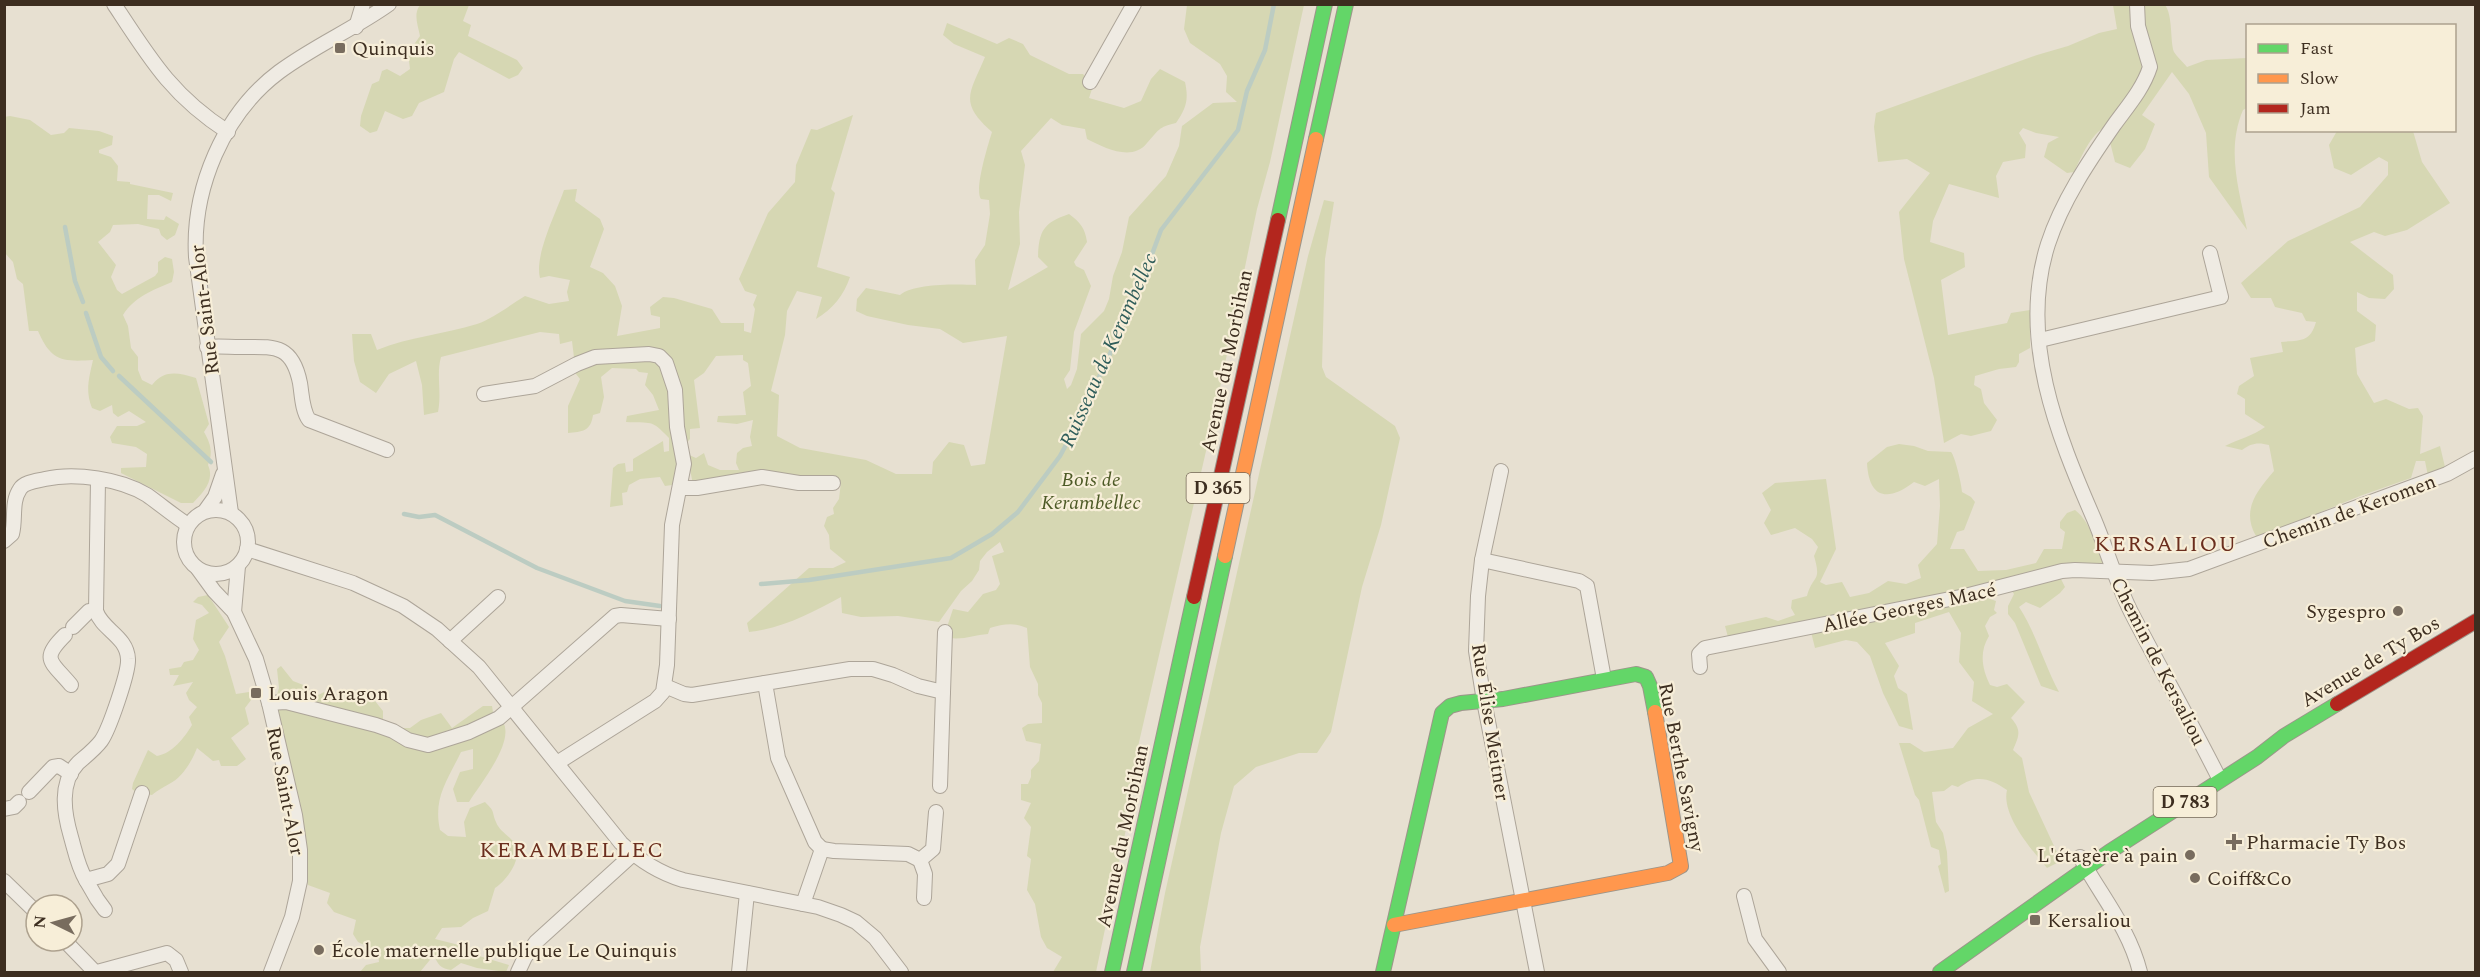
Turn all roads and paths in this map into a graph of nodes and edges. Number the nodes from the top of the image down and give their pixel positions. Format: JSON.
{"nodes":[{"id":1,"x":114,"y":4,"type":"edge"},
{"id":2,"x":363,"y":4,"type":"edge"},
{"id":3,"x":389,"y":4,"type":"edge"},
{"id":4,"x":1134,"y":4,"type":"edge"},
{"id":5,"x":1325,"y":4,"type":"edge"},
{"id":6,"x":1346,"y":4,"type":"edge"},
{"id":7,"x":2136,"y":4,"type":"edge"},
{"id":8,"x":375,"y":9,"type":"edge"},
{"id":9,"x":356,"y":27,"type":"junction"},
{"id":10,"x":1090,"y":82,"type":"dead end"},
{"id":11,"x":228,"y":132,"type":"junction"},
{"id":12,"x":2210,"y":254,"type":"dead end"},
{"id":13,"x":2040,"y":340,"type":"junction"},
{"id":14,"x":207,"y":347,"type":"junction"},
{"id":15,"x":484,"y":394,"type":"dead end"},
{"id":16,"x":387,"y":450,"type":"dead end"},
{"id":17,"x":2475,"y":458,"type":"edge"},
{"id":18,"x":225,"y":469,"type":"junction"},
{"id":19,"x":1501,"y":471,"type":"dead end"},
{"id":20,"x":99,"y":480,"type":"junction"},
{"id":21,"x":833,"y":483,"type":"dead end"},
{"id":22,"x":680,"y":488,"type":"junction"},
{"id":23,"x":205,"y":511,"type":"junction"},
{"id":24,"x":231,"y":513,"type":"junction"},
{"id":25,"x":188,"y":525,"type":"junction"},
{"id":26,"x":4,"y":541,"type":"edge"},
{"id":27,"x":247,"y":549,"type":"junction"},
{"id":28,"x":1482,"y":560,"type":"junction"},
{"id":29,"x":238,"y":566,"type":"junction"},
{"id":30,"x":198,"y":569,"type":"junction"},
{"id":31,"x":2114,"y":573,"type":"junction"},
{"id":32,"x":498,"y":597,"type":"dead end"},
{"id":33,"x":96,"y":611,"type":"junction"},
{"id":34,"x":234,"y":612,"type":"junction"},
{"id":35,"x":669,"y":619,"type":"junction"},
{"id":36,"x":2475,"y":621,"type":"edge"},
{"id":37,"x":945,"y":632,"type":"dead end"},
{"id":38,"x":450,"y":641,"type":"junction"},
{"id":39,"x":1700,"y":667,"type":"dead end"},
{"id":40,"x":1604,"y":679,"type":"junction"},
{"id":41,"x":765,"y":683,"type":"junction"},
{"id":42,"x":71,"y":685,"type":"dead end"},
{"id":43,"x":665,"y":686,"type":"junction"},
{"id":44,"x":943,"y":692,"type":"junction"},
{"id":45,"x":1484,"y":701,"type":"junction"},
{"id":46,"x":269,"y":703,"type":"junction"},
{"id":47,"x":511,"y":707,"type":"junction"},
{"id":48,"x":557,"y":763,"type":"junction"},
{"id":49,"x":71,"y":774,"type":"junction"},
{"id":50,"x":2218,"y":776,"type":"junction"},
{"id":51,"x":940,"y":786,"type":"dead end"},
{"id":52,"x":142,"y":793,"type":"dead end"},
{"id":53,"x":4,"y":809,"type":"edge"},
{"id":54,"x":936,"y":812,"type":"dead end"},
{"id":55,"x":822,"y":849,"type":"junction"},
{"id":56,"x":633,"y":854,"type":"junction"},
{"id":57,"x":920,"y":860,"type":"junction"},
{"id":58,"x":2083,"y":863,"type":"junction"},
{"id":59,"x":86,"y":880,"type":"junction"},
{"id":60,"x":4,"y":881,"type":"edge"},
{"id":61,"x":747,"y":893,"type":"junction"},
{"id":62,"x":1744,"y":896,"type":"dead end"},
{"id":63,"x":924,"y":898,"type":"dead end"},
{"id":64,"x":24,"y":900,"type":"edge"},
{"id":65,"x":1523,"y":902,"type":"junction"},
{"id":66,"x":803,"y":904,"type":"junction"},
{"id":67,"x":105,"y":910,"type":"dead end"},
{"id":68,"x":1394,"y":925,"type":"junction"},
{"id":69,"x":77,"y":953,"type":"edge"},
{"id":70,"x":96,"y":972,"type":"edge"},
{"id":71,"x":181,"y":972,"type":"edge"},
{"id":72,"x":271,"y":972,"type":"edge"},
{"id":73,"x":520,"y":972,"type":"edge"},
{"id":74,"x":739,"y":972,"type":"edge"},
{"id":75,"x":901,"y":972,"type":"edge"},
{"id":76,"x":1112,"y":972,"type":"edge"},
{"id":77,"x":1134,"y":972,"type":"edge"},
{"id":78,"x":1383,"y":972,"type":"edge"},
{"id":79,"x":1537,"y":972,"type":"edge"},
{"id":80,"x":1779,"y":972,"type":"edge"},
{"id":81,"x":1925,"y":972,"type":"edge"},
{"id":82,"x":1940,"y":972,"type":"edge"},
{"id":83,"x":2139,"y":972,"type":"edge"}],
"edges":[{"from":1,"to":11,"type":"street"},
{"from":2,"to":9,"type":"street"},
{"from":3,"to":8,"type":"street","name":"Rue Saint-Alor"},
{"from":4,"to":10,"type":"street"},
{"from":5,"to":76,"type":"main road","name":"Avenue du Morbihan","number":"D 365"},
{"from":6,"to":77,"type":"main road","name":"Avenue du Morbihan","number":"D 365"},
{"from":7,"to":13,"type":"street","name":"Chemin de Kersaliou"},
{"from":8,"to":9,"type":"street","name":"Rue Saint-Alor"},
{"from":9,"to":11,"type":"street","name":"Rue Saint-Alor"},
{"from":11,"to":14,"type":"street","name":"Rue Saint-Alor"},
{"from":12,"to":13,"type":"street"},
{"from":13,"to":31,"type":"street","name":"Chemin de Kersaliou"},
{"from":14,"to":16,"type":"street"},
{"from":14,"to":18,"type":"street","name":"Rue Saint-Alor"},
{"from":15,"to":22,"type":"street"},
{"from":17,"to":31,"type":"street","name":"Chemin de Keromen"},
{"from":18,"to":23,"type":"street","name":"Rue Saint-Alor"},
{"from":18,"to":24,"type":"street","name":"Rue Saint-Alor"},
{"from":19,"to":28,"type":"street","name":"Rue Élise Meitner"},
{"from":20,"to":25,"type":"street"},
{"from":20,"to":26,"type":"street"},
{"from":20,"to":33,"type":"street"},
{"from":21,"to":22,"type":"street"},
{"from":22,"to":35,"type":"street"},
{"from":23,"to":24,"type":"street"},
{"from":23,"to":25,"type":"street"},
{"from":24,"to":27,"type":"street"},
{"from":25,"to":30,"type":"street"},
{"from":27,"to":29,"type":"street"},
{"from":27,"to":38,"type":"street"},
{"from":28,"to":40,"type":"street"},
{"from":28,"to":45,"type":"street","name":"Rue Élise Meitner"},
{"from":29,"to":30,"type":"street"},
{"from":29,"to":34,"type":"street"},
{"from":30,"to":34,"type":"street","name":"Rue Saint-Alor"},
{"from":31,"to":39,"type":"street","name":"Allée Georges Macé"},
{"from":31,"to":50,"type":"street","name":"Chemin de Kersaliou"},
{"from":32,"to":38,"type":"street"},
{"from":33,"to":42,"type":"street"},
{"from":33,"to":49,"type":"street"},
{"from":34,"to":46,"type":"street","name":"Rue Saint-Alor"},
{"from":35,"to":43,"type":"street"},
{"from":35,"to":47,"type":"street"},
{"from":36,"to":50,"type":"main road","name":"Avenue de Ty Bos","number":"D 783"},
{"from":37,"to":44,"type":"street"},
{"from":38,"to":47,"type":"street"},
{"from":40,"to":45,"type":"main road","name":"Rue Berthe Savigny"},
{"from":40,"to":65,"type":"main road","name":"Rue Berthe Savigny"},
{"from":41,"to":43,"type":"street"},
{"from":41,"to":44,"type":"street"},
{"from":41,"to":55,"type":"street"},
{"from":43,"to":48,"type":"street"},
{"from":44,"to":51,"type":"street"},
{"from":45,"to":65,"type":"street","name":"Rue Élise Meitner"},
{"from":45,"to":68,"type":"main road","name":"Rue Berthe Savigny"},
{"from":46,"to":47,"type":"street"},
{"from":46,"to":72,"type":"street","name":"Rue Saint-Alor"},
{"from":47,"to":48,"type":"street"},
{"from":48,"to":56,"type":"street"},
{"from":49,"to":53,"type":"street"},
{"from":49,"to":59,"type":"street"},
{"from":50,"to":58,"type":"main road","name":"Avenue de Ty Bos","number":"D 783"},
{"from":52,"to":59,"type":"street"},
{"from":54,"to":57,"type":"street"},
{"from":55,"to":57,"type":"street"},
{"from":55,"to":66,"type":"street"},
{"from":56,"to":61,"type":"street"},
{"from":56,"to":73,"type":"street"},
{"from":57,"to":63,"type":"street"},
{"from":58,"to":81,"type":"main road","name":"Avenue de Ty Bos","number":"D 783"},
{"from":58,"to":82,"type":"main road","name":"Avenue de Ty Bos","number":"D 783"},
{"from":58,"to":83,"type":"street"},
{"from":59,"to":67,"type":"street"},
{"from":60,"to":64,"type":"street"},
{"from":61,"to":66,"type":"street"},
{"from":61,"to":74,"type":"street"},
{"from":62,"to":80,"type":"street"},
{"from":65,"to":68,"type":"main road"},
{"from":65,"to":79,"type":"street","name":"Rue Élise Meitner"},
{"from":66,"to":75,"type":"street"},
{"from":68,"to":78,"type":"main road","name":"Rue Berthe Savigny"},
{"from":69,"to":70,"type":"street"},
{"from":70,"to":71,"type":"street"}]}
